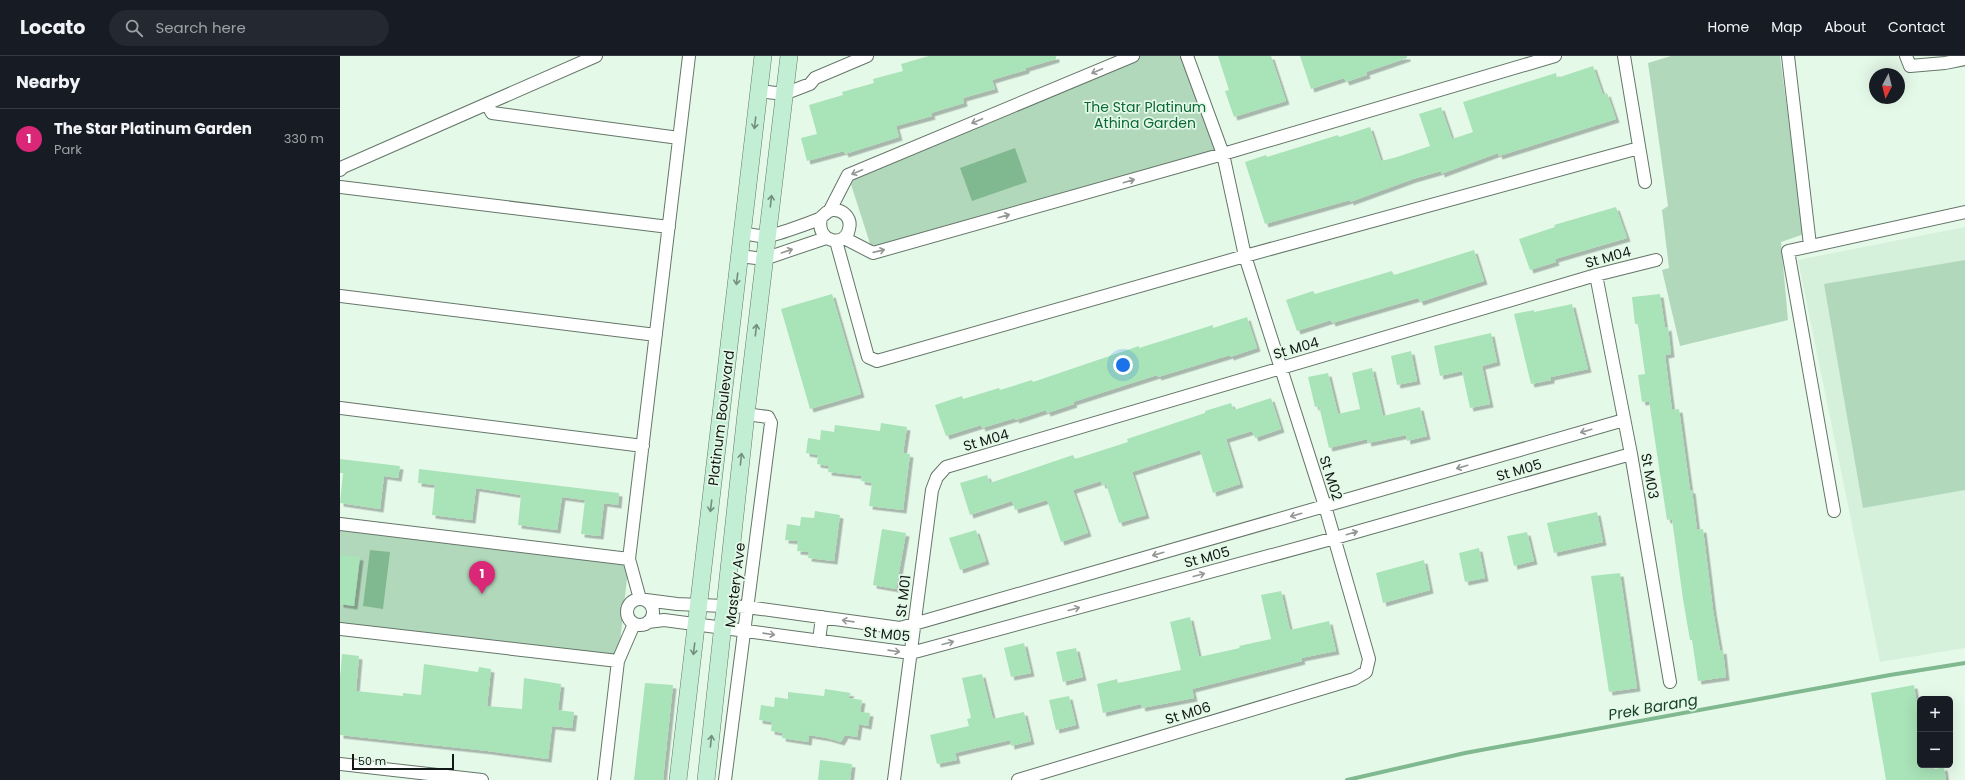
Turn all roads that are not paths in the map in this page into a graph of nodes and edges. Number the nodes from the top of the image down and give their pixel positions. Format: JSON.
{"nodes":[{"id":1,"x":596,"y":56,"type":"edge"},
{"id":2,"x":689,"y":56,"type":"edge"},
{"id":3,"x":763,"y":56,"type":"edge"},
{"id":4,"x":788,"y":56,"type":"edge"},
{"id":5,"x":867,"y":56,"type":"edge"},
{"id":6,"x":1133,"y":56,"type":"edge"},
{"id":7,"x":1187,"y":56,"type":"edge"},
{"id":8,"x":1555,"y":56,"type":"edge"},
{"id":9,"x":1624,"y":56,"type":"edge"},
{"id":10,"x":1788,"y":56,"type":"edge"},
{"id":11,"x":1906,"y":56,"type":"edge"},
{"id":12,"x":1965,"y":58,"type":"edge"},
{"id":13,"x":759,"y":87,"type":"junction"},
{"id":14,"x":784,"y":90,"type":"junction"},
{"id":15,"x":487,"y":104,"type":"junction"},
{"id":16,"x":679,"y":138,"type":"junction"},
{"id":17,"x":1640,"y":148,"type":"junction"},
{"id":18,"x":1222,"y":154,"type":"junction"},
{"id":19,"x":340,"y":170,"type":"edge"},
{"id":20,"x":1645,"y":182,"type":"dead end"},
{"id":21,"x":340,"y":187,"type":"edge"},
{"id":22,"x":830,"y":210,"type":"junction"},
{"id":23,"x":1965,"y":212,"type":"edge"},
{"id":24,"x":821,"y":218,"type":"junction"},
{"id":25,"x":669,"y":227,"type":"junction"},
{"id":26,"x":742,"y":233,"type":"junction"},
{"id":27,"x":767,"y":236,"type":"junction"},
{"id":28,"x":835,"y":239,"type":"junction"},
{"id":29,"x":1810,"y":245,"type":"junction"},
{"id":30,"x":740,"y":256,"type":"junction"},
{"id":31,"x":1245,"y":256,"type":"junction"},
{"id":32,"x":764,"y":259,"type":"junction"},
{"id":33,"x":1656,"y":260,"type":"dead end"},
{"id":34,"x":1596,"y":275,"type":"junction"},
{"id":35,"x":340,"y":296,"type":"edge"},
{"id":36,"x":656,"y":335,"type":"junction"},
{"id":37,"x":1281,"y":368,"type":"junction"},
{"id":38,"x":340,"y":408,"type":"edge"},
{"id":39,"x":746,"y":414,"type":"junction"},
{"id":40,"x":1624,"y":420,"type":"junction"},
{"id":41,"x":643,"y":446,"type":"junction"},
{"id":42,"x":1631,"y":454,"type":"junction"},
{"id":43,"x":946,"y":467,"type":"joint"},
{"id":44,"x":1325,"y":506,"type":"junction"},
{"id":45,"x":1834,"y":511,"type":"dead end"},
{"id":46,"x":340,"y":524,"type":"edge"},
{"id":47,"x":1334,"y":538,"type":"junction"},
{"id":48,"x":630,"y":559,"type":"junction"},
{"id":49,"x":643,"y":600,"type":"junction"},
{"id":50,"x":699,"y":605,"type":"junction"},
{"id":51,"x":725,"y":605,"type":"junction"},
{"id":52,"x":747,"y":607,"type":"junction"},
{"id":53,"x":822,"y":617,"type":"junction"},
{"id":54,"x":648,"y":622,"type":"junction"},
{"id":55,"x":634,"y":624,"type":"junction"},
{"id":56,"x":914,"y":624,"type":"junction"},
{"id":57,"x":697,"y":625,"type":"junction"},
{"id":58,"x":340,"y":628,"type":"edge"},
{"id":59,"x":723,"y":630,"type":"junction"},
{"id":60,"x":744,"y":631,"type":"junction"},
{"id":61,"x":819,"y":641,"type":"junction"},
{"id":62,"x":910,"y":653,"type":"junction"},
{"id":63,"x":618,"y":661,"type":"junction"},
{"id":64,"x":1366,"y":672,"type":"joint"},
{"id":65,"x":1670,"y":682,"type":"dead end"},
{"id":66,"x":340,"y":764,"type":"edge"},
{"id":67,"x":482,"y":780,"type":"edge"},
{"id":68,"x":604,"y":780,"type":"edge"},
{"id":69,"x":678,"y":780,"type":"edge"},
{"id":70,"x":706,"y":780,"type":"edge"},
{"id":71,"x":725,"y":780,"type":"edge"},
{"id":72,"x":894,"y":780,"type":"edge"},
{"id":73,"x":1018,"y":780,"type":"edge"}],
"edges":[{"from":1,"to":15,"type":"street"},
{"from":2,"to":16,"type":"street"},
{"from":3,"to":13,"type":"street","name":"Platinum Boulevard"},
{"from":4,"to":14,"type":"street","name":"Platinum Boulevard"},
{"from":5,"to":14,"type":"street"},
{"from":6,"to":22,"type":"street","one_way":true},
{"from":7,"to":18,"type":"street","name":"St M02"},
{"from":8,"to":18,"type":"street"},
{"from":9,"to":17,"type":"street"},
{"from":10,"to":29,"type":"street"},
{"from":11,"to":12,"type":"street"},
{"from":13,"to":14,"type":"street"},
{"from":13,"to":26,"type":"street","name":"Platinum Boulevard","one_way":true},
{"from":27,"to":14,"type":"street","name":"Platinum Boulevard","one_way":true},
{"from":15,"to":16,"type":"street"},
{"from":15,"to":19,"type":"street"},
{"from":16,"to":25,"type":"street"},
{"from":17,"to":20,"type":"street"},
{"from":17,"to":31,"type":"street"},
{"from":28,"to":18,"type":"street","one_way":true},
{"from":18,"to":31,"type":"street","name":"St M02"},
{"from":21,"to":25,"type":"street"},
{"from":22,"to":24,"type":"street"},
{"from":22,"to":28,"type":"street"},
{"from":23,"to":29,"type":"street"},
{"from":24,"to":27,"type":"street"},
{"from":24,"to":28,"type":"street"},
{"from":25,"to":36,"type":"street"},
{"from":26,"to":27,"type":"street"},
{"from":26,"to":30,"type":"street","name":"Platinum Boulevard"},
{"from":27,"to":32,"type":"street","name":"Platinum Boulevard"},
{"from":28,"to":31,"type":"street"},
{"from":32,"to":28,"type":"street","one_way":true},
{"from":29,"to":45,"type":"street"},
{"from":30,"to":32,"type":"street"},
{"from":30,"to":50,"type":"street","name":"Platinum Boulevard","one_way":true},
{"from":31,"to":37,"type":"street","name":"St M02"},
{"from":39,"to":32,"type":"street","name":"Platinum Boulevard","one_way":true},
{"from":33,"to":34,"type":"street","name":"St M04"},
{"from":34,"to":37,"type":"street","name":"St M04"},
{"from":34,"to":40,"type":"street","name":"St M03"},
{"from":35,"to":36,"type":"street"},
{"from":36,"to":41,"type":"street"},
{"from":37,"to":43,"type":"street","name":"St M04"},
{"from":37,"to":44,"type":"street","name":"St M02"},
{"from":38,"to":41,"type":"street"},
{"from":51,"to":39,"type":"street","name":"Platinum Boulevard","one_way":true},
{"from":39,"to":52,"type":"street","name":"Mastery Ave"},
{"from":40,"to":42,"type":"street","name":"St M03"},
{"from":40,"to":44,"type":"street","name":"St M05","one_way":true},
{"from":41,"to":48,"type":"street"},
{"from":47,"to":42,"type":"street","name":"St M05","one_way":true},
{"from":42,"to":65,"type":"street","name":"St M03"},
{"from":43,"to":56,"type":"street","name":"St M01"},
{"from":44,"to":47,"type":"street","name":"St M02"},
{"from":44,"to":56,"type":"street","name":"St M05","one_way":true},
{"from":46,"to":48,"type":"street"},
{"from":62,"to":47,"type":"street","name":"St M05","one_way":true},
{"from":47,"to":64,"type":"street","name":"St M02"},
{"from":48,"to":49,"type":"street"},
{"from":49,"to":50,"type":"street","name":"St M05"},
{"from":49,"to":54,"type":"street"},
{"from":49,"to":55,"type":"street"},
{"from":50,"to":51,"type":"street","name":"St M05"},
{"from":50,"to":57,"type":"street","name":"Platinum Boulevard"},
{"from":51,"to":52,"type":"street","name":"St M05"},
{"from":51,"to":59,"type":"street","name":"Platinum Boulevard"},
{"from":52,"to":53,"type":"street","name":"St M05"},
{"from":52,"to":60,"type":"street","name":"Mastery Ave"},
{"from":56,"to":53,"type":"street","name":"St M05","one_way":true},
{"from":53,"to":61,"type":"street"},
{"from":54,"to":55,"type":"street"},
{"from":54,"to":57,"type":"street","name":"St M05"},
{"from":55,"to":63,"type":"street"},
{"from":56,"to":62,"type":"street","name":"St M01"},
{"from":57,"to":59,"type":"street","name":"St M05"},
{"from":57,"to":69,"type":"street","name":"Platinum Boulevard","one_way":true},
{"from":58,"to":63,"type":"street"},
{"from":59,"to":60,"type":"street","name":"St M05"},
{"from":70,"to":59,"type":"street","name":"Platinum Boulevard","one_way":true},
{"from":60,"to":61,"type":"street","name":"St M05","one_way":true},
{"from":60,"to":71,"type":"street","name":"Mastery Ave"},
{"from":61,"to":62,"type":"street","name":"St M05","one_way":true},
{"from":62,"to":72,"type":"street","name":"St M01"},
{"from":63,"to":68,"type":"street"},
{"from":64,"to":73,"type":"street","name":"St M06"},
{"from":66,"to":67,"type":"street"}]}
